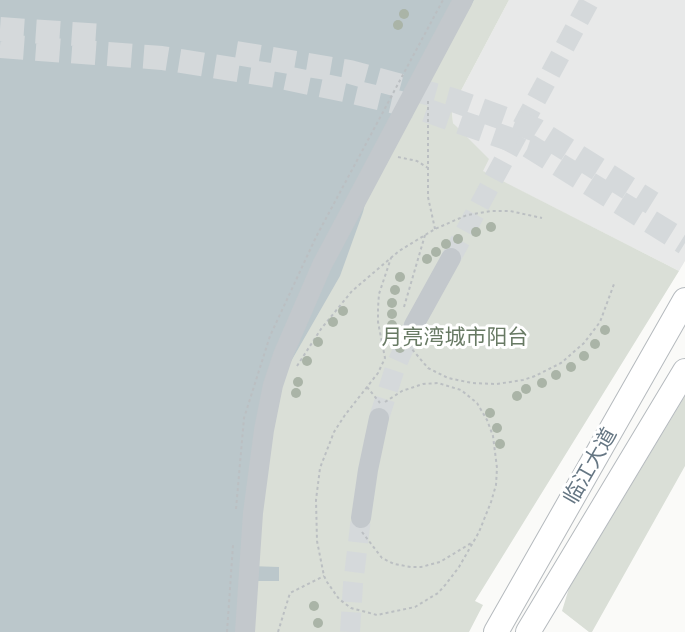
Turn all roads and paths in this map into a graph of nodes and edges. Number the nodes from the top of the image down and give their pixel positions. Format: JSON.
{"nodes":[{"id":1,"x":463,"y":0,"type":"edge"},
{"id":2,"x":421,"y":80,"type":"junction"},
{"id":3,"x":380,"y":156,"type":"junction"},
{"id":4,"x":428,"y":168,"type":"junction"},
{"id":5,"x":542,"y":218,"type":"dead end"},
{"id":6,"x":435,"y":229,"type":"junction"},
{"id":7,"x":425,"y":235,"type":"junction"},
{"id":8,"x":391,"y":258,"type":"junction"},
{"id":9,"x":451,"y":258,"type":"tunnel mouth"},
{"id":10,"x":614,"y":284,"type":"dead end"},
{"id":11,"x":685,"y":300,"type":"edge"},
{"id":12,"x":407,"y":324,"type":"junction"},
{"id":13,"x":295,"y":370,"type":"dead end"},
{"id":14,"x":685,"y":371,"type":"edge"},
{"id":15,"x":448,"y":378,"type":"junction"},
{"id":16,"x":447,"y":384,"type":"junction"},
{"id":17,"x":367,"y":387,"type":"junction"},
{"id":18,"x":379,"y":418,"type":"tunnel mouth"},
{"id":19,"x":360,"y":523,"type":"joint"},
{"id":20,"x":473,"y":542,"type":"junction"},
{"id":21,"x":324,"y":576,"type":"junction"},
{"id":22,"x":532,"y":630,"type":"edge"},
{"id":23,"x":246,"y":632,"type":"edge"},
{"id":24,"x":278,"y":632,"type":"edge"},
{"id":25,"x":496,"y":632,"type":"edge"}],
"edges":[{"from":1,"to":2,"type":"lane"},
{"from":2,"to":3,"type":"lane"},
{"from":2,"to":4,"type":"path"},
{"from":3,"to":4,"type":"path"},
{"from":3,"to":23,"type":"lane"},
{"from":4,"to":6,"type":"path"},
{"from":5,"to":6,"type":"path"},
{"from":6,"to":7,"type":"path"},
{"from":7,"to":8,"type":"path"},
{"from":7,"to":12,"type":"path"},
{"from":8,"to":13,"type":"path"},
{"from":8,"to":17,"type":"path"},
{"from":9,"to":12,"type":"lane"},
{"from":10,"to":15,"type":"path"},
{"from":11,"to":25,"type":"main road","name":"临江大道"},
{"from":12,"to":15,"type":"path"},
{"from":14,"to":22,"type":"main road","name":"临江大道"},
{"from":15,"to":16,"type":"path"},
{"from":16,"to":17,"type":"path"},
{"from":16,"to":20,"type":"path"},
{"from":17,"to":21,"type":"path"},
{"from":18,"to":19,"type":"lane"},
{"from":19,"to":20,"type":"path"},
{"from":20,"to":21,"type":"path"},
{"from":21,"to":24,"type":"path"}]}
